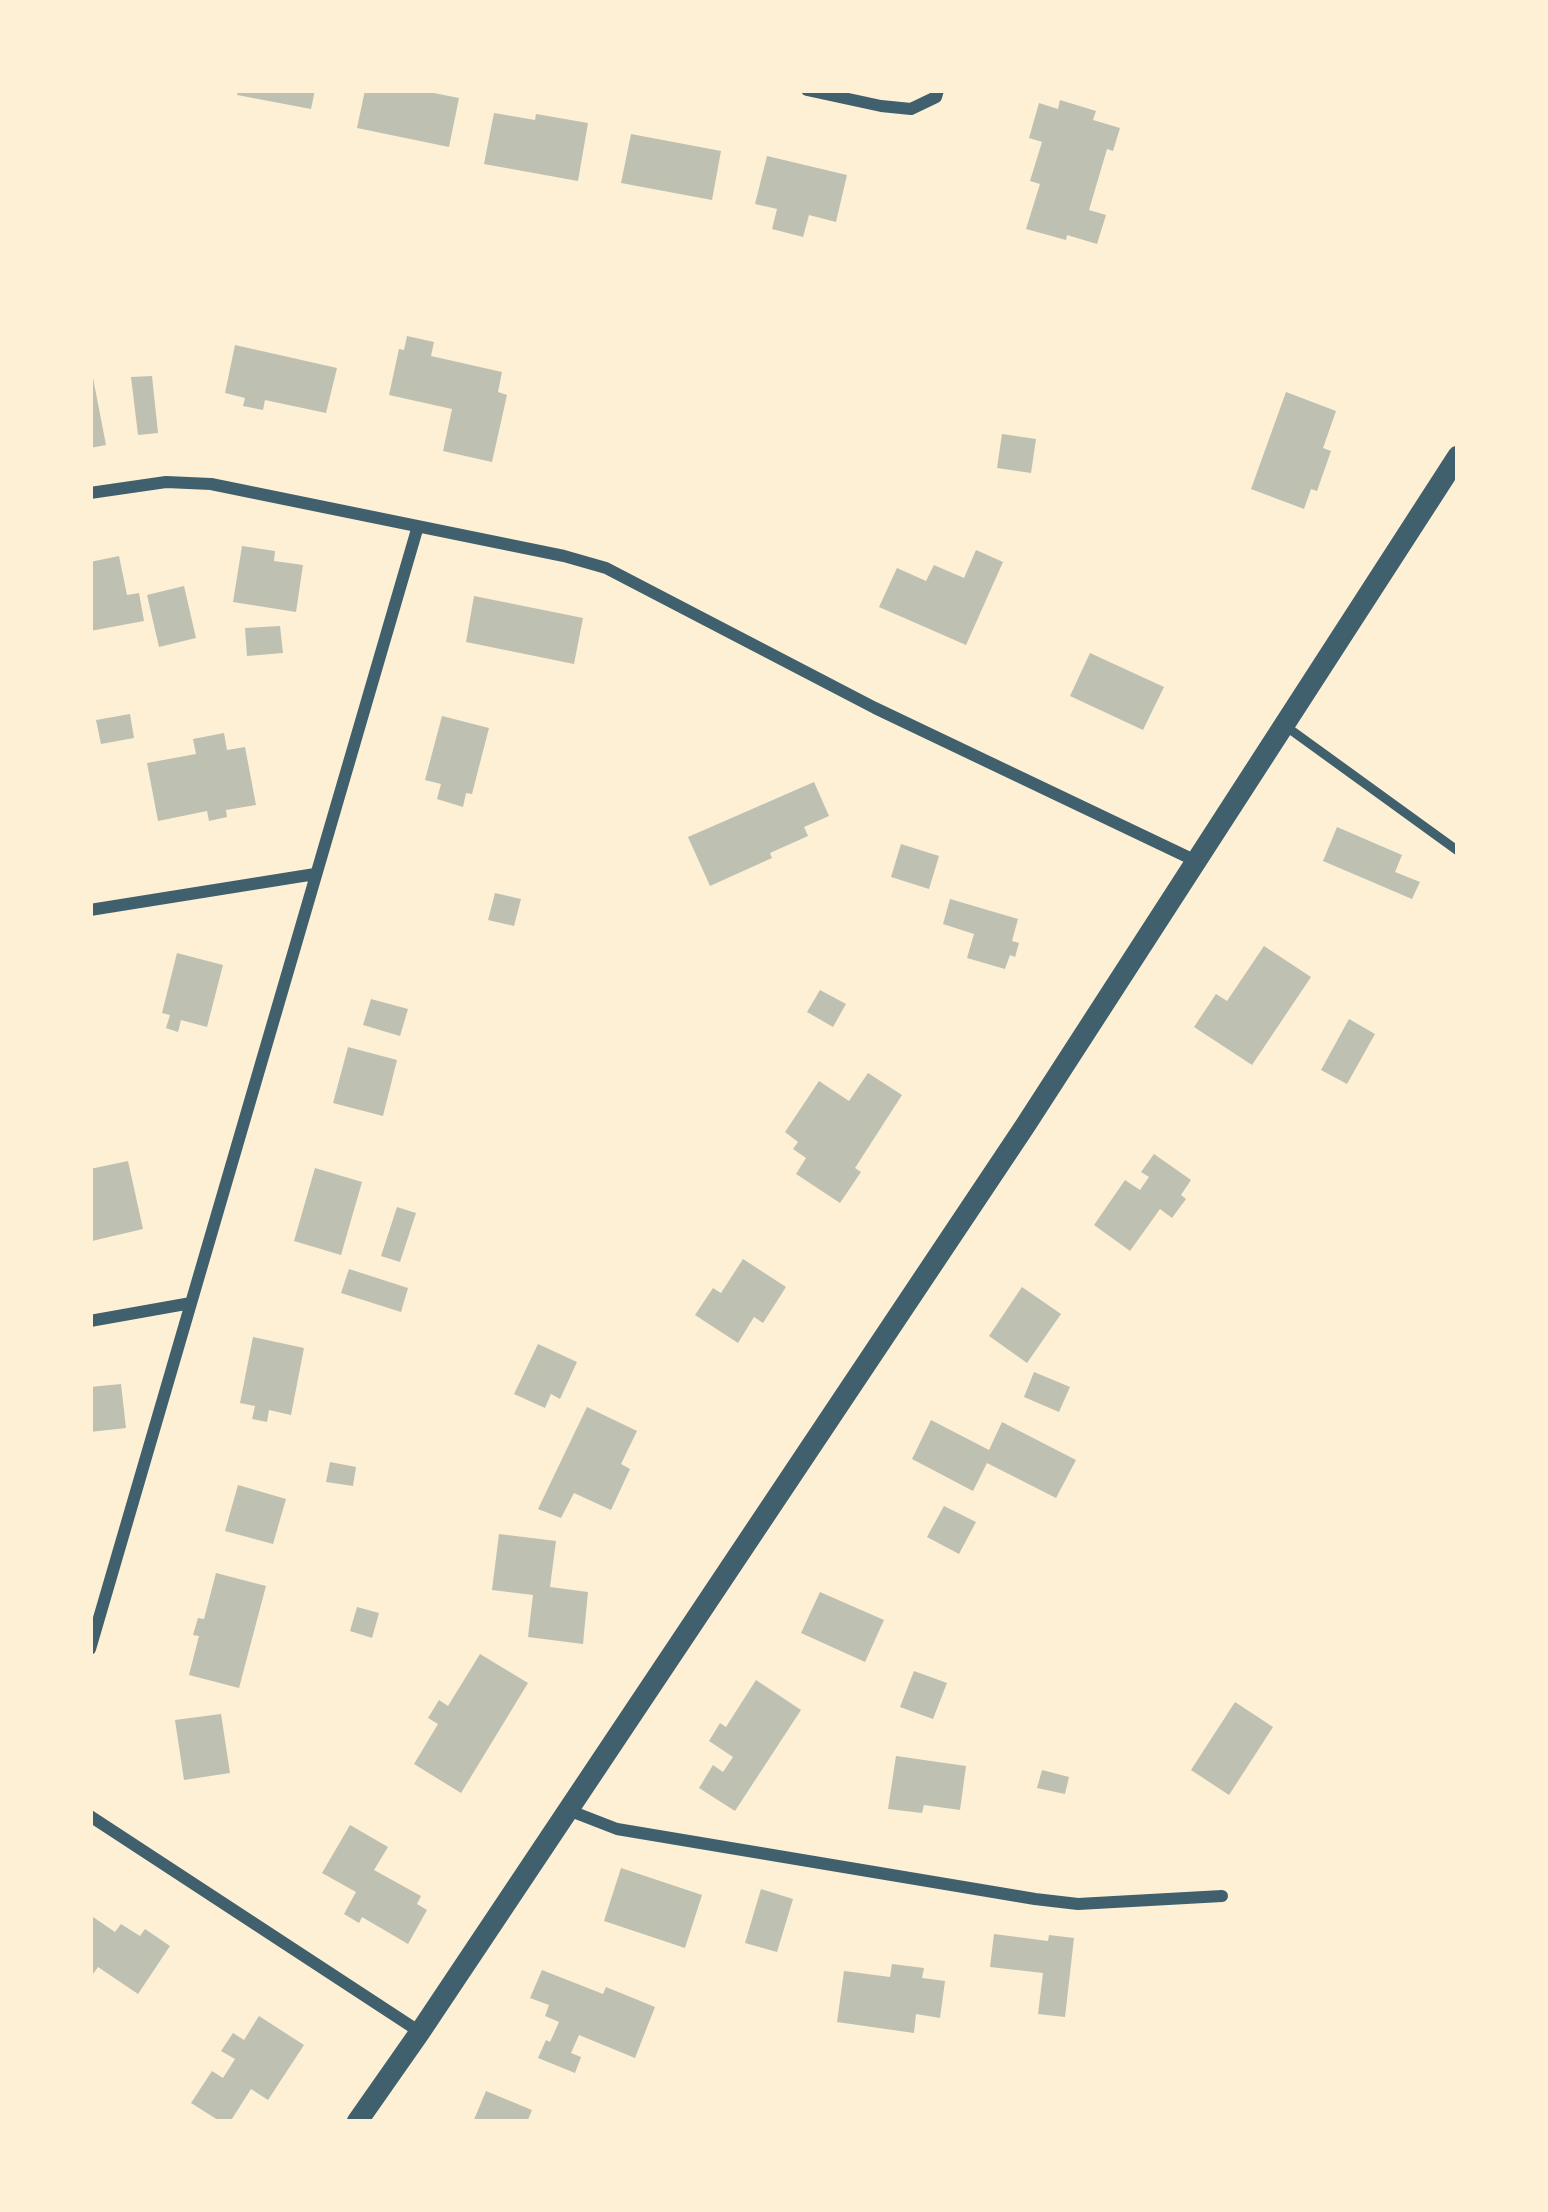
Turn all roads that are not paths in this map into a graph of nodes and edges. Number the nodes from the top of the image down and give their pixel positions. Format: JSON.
{"nodes":[{"id":1,"x":807,"y":90,"type":"edge"},
{"id":2,"x":938,"y":90,"type":"edge"},
{"id":3,"x":1458,"y":456,"type":"edge"},
{"id":4,"x":90,"y":493,"type":"edge"},
{"id":5,"x":418,"y":526,"type":"junction"},
{"id":6,"x":1284,"y":725,"type":"junction"},
{"id":7,"x":1458,"y":851,"type":"edge"},
{"id":8,"x":1196,"y":861,"type":"junction"},
{"id":9,"x":315,"y":874,"type":"junction"},
{"id":10,"x":90,"y":910,"type":"edge"},
{"id":11,"x":191,"y":1303,"type":"junction"},
{"id":12,"x":90,"y":1321,"type":"edge"},
{"id":13,"x":90,"y":1649,"type":"edge"},
{"id":14,"x":568,"y":1810,"type":"junction"},
{"id":15,"x":90,"y":1816,"type":"edge"},
{"id":16,"x":1222,"y":1896,"type":"dead end"},
{"id":17,"x":420,"y":2032,"type":"junction"},
{"id":18,"x":357,"y":2122,"type":"edge"}],
"edges":[{"from":1,"to":2,"type":"street"},
{"from":3,"to":6,"type":"street"},
{"from":4,"to":5,"type":"street"},
{"from":5,"to":8,"type":"street"},
{"from":5,"to":9,"type":"street"},
{"from":6,"to":7,"type":"lane"},
{"from":6,"to":8,"type":"street"},
{"from":8,"to":14,"type":"street"},
{"from":9,"to":10,"type":"street"},
{"from":9,"to":11,"type":"street"},
{"from":11,"to":12,"type":"street"},
{"from":11,"to":13,"type":"street"},
{"from":14,"to":16,"type":"street"},
{"from":14,"to":17,"type":"street"},
{"from":15,"to":17,"type":"street"},
{"from":17,"to":18,"type":"street"}]}
